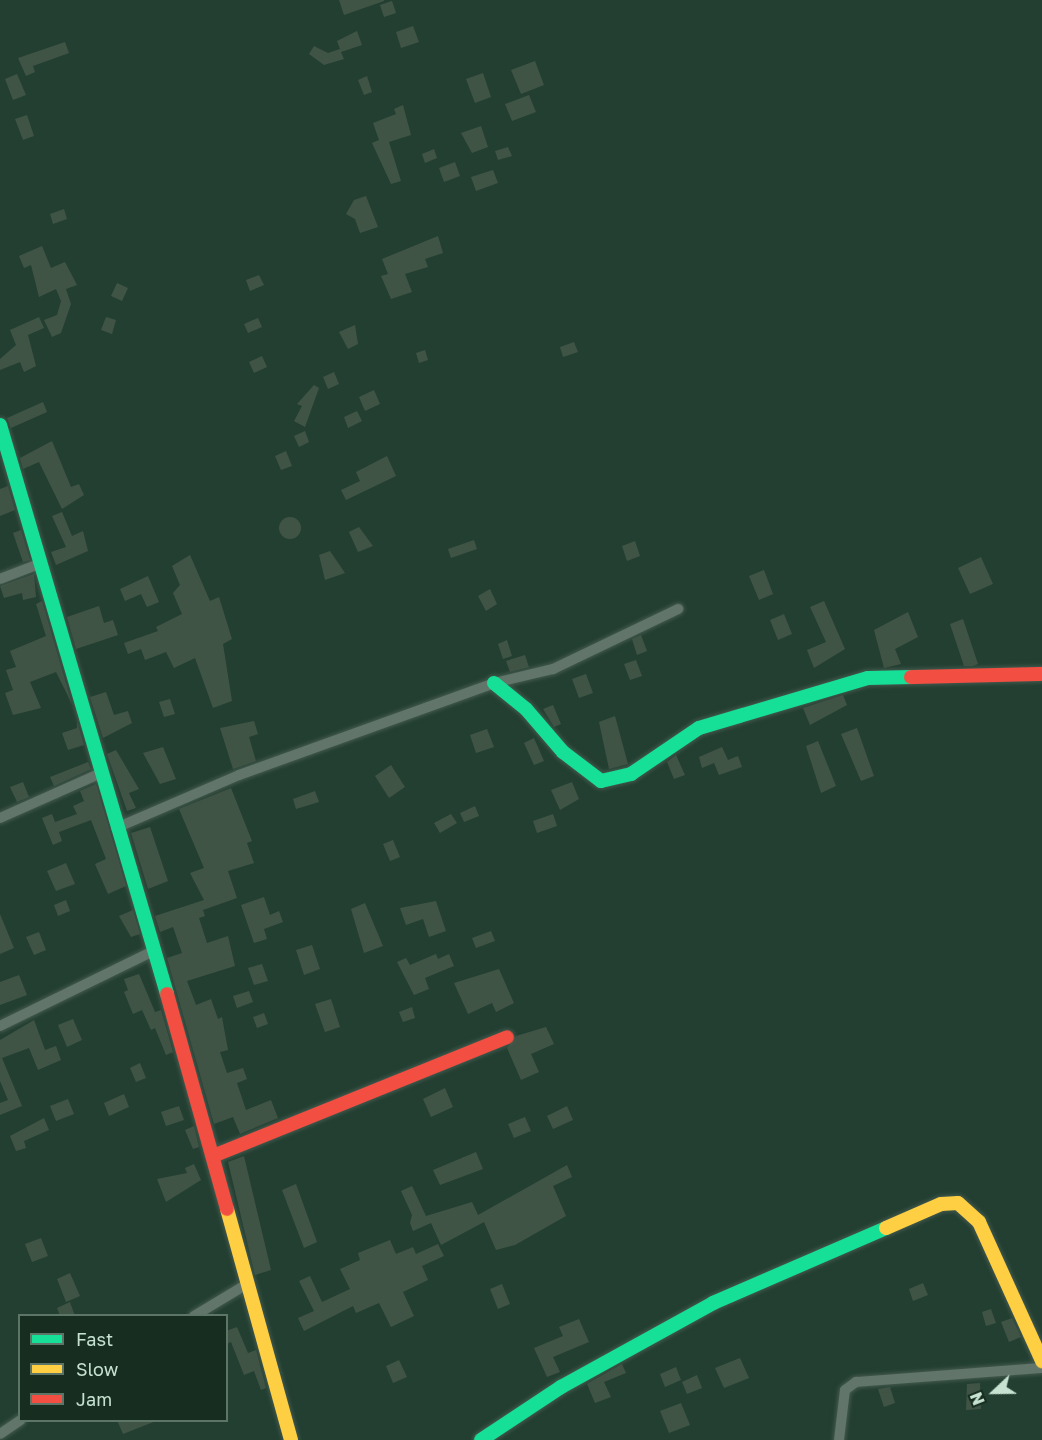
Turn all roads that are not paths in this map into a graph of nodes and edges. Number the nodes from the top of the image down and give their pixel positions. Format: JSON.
{"nodes":[{"id":1,"x":0,"y":425,"type":"edge"},
{"id":2,"x":39,"y":564,"type":"junction"},
{"id":3,"x":0,"y":579,"type":"edge"},
{"id":4,"x":678,"y":609,"type":"dead end"},
{"id":5,"x":1042,"y":674,"type":"edge"},
{"id":6,"x":494,"y":683,"type":"junction"},
{"id":7,"x":100,"y":773,"type":"junction"},
{"id":8,"x":0,"y":818,"type":"edge"},
{"id":9,"x":116,"y":828,"type":"junction"},
{"id":10,"x":155,"y":950,"type":"junction"},
{"id":11,"x":0,"y":1026,"type":"edge"},
{"id":12,"x":507,"y":1037,"type":"dead end"},
{"id":13,"x":213,"y":1156,"type":"junction"},
{"id":14,"x":247,"y":1284,"type":"junction"},
{"id":15,"x":197,"y":1314,"type":"edge"},
{"id":16,"x":1042,"y":1361,"type":"edge"},
{"id":17,"x":1042,"y":1368,"type":"edge"},
{"id":18,"x":18,"y":1422,"type":"edge"},
{"id":19,"x":0,"y":1434,"type":"edge"},
{"id":20,"x":291,"y":1440,"type":"edge"},
{"id":21,"x":481,"y":1440,"type":"edge"},
{"id":22,"x":839,"y":1440,"type":"edge"}],
"edges":[{"from":1,"to":2,"type":"street"},
{"from":2,"to":3,"type":"street"},
{"from":2,"to":7,"type":"street"},
{"from":4,"to":6,"type":"street"},
{"from":5,"to":6,"type":"street"},
{"from":6,"to":9,"type":"street"},
{"from":7,"to":8,"type":"street"},
{"from":7,"to":9,"type":"street"},
{"from":9,"to":10,"type":"street"},
{"from":10,"to":11,"type":"street"},
{"from":10,"to":13,"type":"street"},
{"from":12,"to":13,"type":"street"},
{"from":13,"to":14,"type":"street"},
{"from":14,"to":15,"type":"street"},
{"from":14,"to":20,"type":"street"},
{"from":16,"to":21,"type":"street"},
{"from":17,"to":22,"type":"street"},
{"from":18,"to":19,"type":"street"}]}
